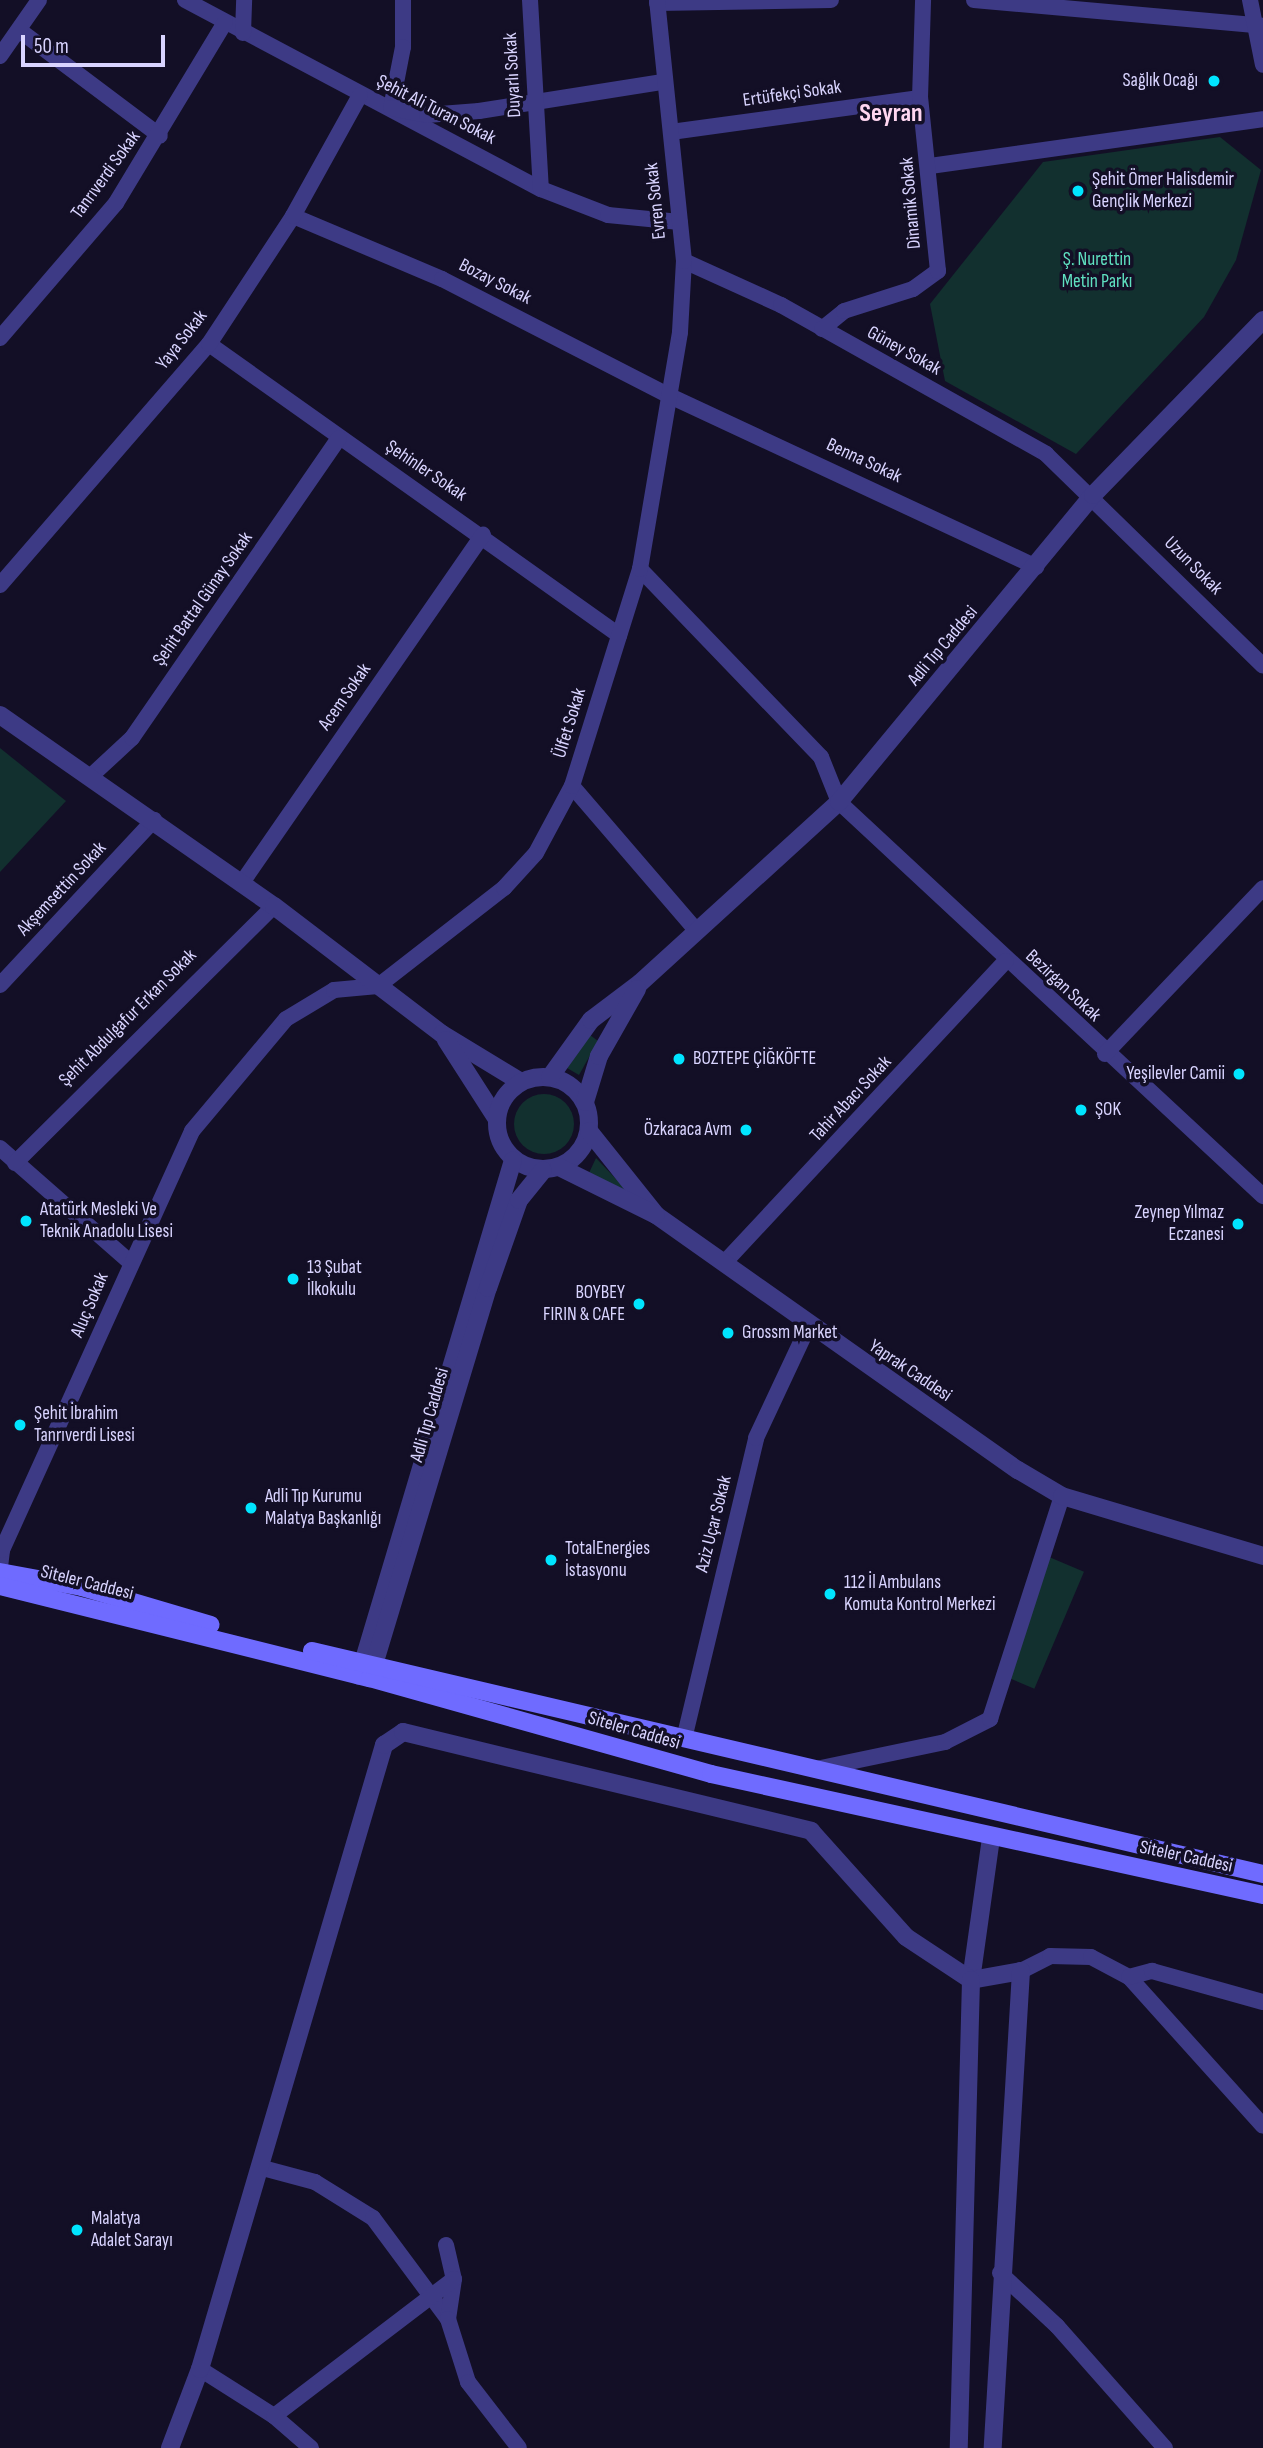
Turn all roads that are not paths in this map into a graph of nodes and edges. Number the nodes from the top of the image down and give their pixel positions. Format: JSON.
{"nodes":[{"id":1,"x":39,"y":0,"type":"edge"},
{"id":2,"x":185,"y":0,"type":"edge"},
{"id":3,"x":244,"y":0,"type":"edge"},
{"id":4,"x":403,"y":0,"type":"edge"},
{"id":5,"x":530,"y":0,"type":"edge"},
{"id":6,"x":829,"y":0,"type":"edge"},
{"id":7,"x":923,"y":0,"type":"edge"},
{"id":8,"x":974,"y":0,"type":"edge"},
{"id":9,"x":1250,"y":0,"type":"edge"},
{"id":10,"x":657,"y":2,"type":"edge"},
{"id":11,"x":1065,"y":4,"type":"edge"},
{"id":12,"x":225,"y":22,"type":"junction"},
{"id":13,"x":1259,"y":25,"type":"edge"},
{"id":14,"x":19,"y":30,"type":"junction"},
{"id":15,"x":243,"y":33,"type":"junction"},
{"id":16,"x":0,"y":56,"type":"edge"},
{"id":17,"x":1263,"y":65,"type":"edge"},
{"id":18,"x":663,"y":82,"type":"junction"},
{"id":19,"x":360,"y":95,"type":"junction"},
{"id":20,"x":535,"y":98,"type":"junction"},
{"id":21,"x":920,"y":98,"type":"junction"},
{"id":22,"x":391,"y":108,"type":"junction"},
{"id":23,"x":1263,"y":119,"type":"edge"},
{"id":24,"x":671,"y":132,"type":"junction"},
{"id":25,"x":160,"y":136,"type":"junction"},
{"id":26,"x":930,"y":166,"type":"junction"},
{"id":27,"x":541,"y":189,"type":"junction"},
{"id":28,"x":293,"y":216,"type":"junction"},
{"id":29,"x":680,"y":222,"type":"junction"},
{"id":30,"x":684,"y":261,"type":"junction"},
{"id":31,"x":1263,"y":320,"type":"edge"},
{"id":32,"x":822,"y":329,"type":"junction"},
{"id":33,"x":0,"y":338,"type":"edge"},
{"id":34,"x":209,"y":344,"type":"junction"},
{"id":35,"x":672,"y":397,"type":"junction"},
{"id":36,"x":339,"y":438,"type":"junction"},
{"id":37,"x":1093,"y":495,"type":"junction"},
{"id":38,"x":483,"y":535,"type":"junction"},
{"id":39,"x":1036,"y":567,"type":"junction"},
{"id":40,"x":640,"y":569,"type":"junction"},
{"id":41,"x":0,"y":585,"type":"edge"},
{"id":42,"x":619,"y":635,"type":"junction"},
{"id":43,"x":1259,"y":655,"type":"edge"},
{"id":44,"x":0,"y":715,"type":"edge"},
{"id":45,"x":92,"y":776,"type":"junction"},
{"id":46,"x":572,"y":786,"type":"junction"},
{"id":47,"x":839,"y":802,"type":"junction"},
{"id":48,"x":154,"y":820,"type":"junction"},
{"id":49,"x":241,"y":884,"type":"junction"},
{"id":50,"x":1263,"y":888,"type":"edge"},
{"id":51,"x":274,"y":906,"type":"junction"},
{"id":52,"x":696,"y":930,"type":"junction"},
{"id":53,"x":1006,"y":961,"type":"junction"},
{"id":54,"x":640,"y":983,"type":"junction"},
{"id":55,"x":0,"y":985,"type":"edge"},
{"id":56,"x":378,"y":986,"type":"junction"},
{"id":57,"x":442,"y":1034,"type":"junction"},
{"id":58,"x":1105,"y":1054,"type":"junction"},
{"id":59,"x":550,"y":1077,"type":"junction"},
{"id":60,"x":521,"y":1082,"type":"junction"},
{"id":61,"x":585,"y":1102,"type":"junction"},
{"id":62,"x":496,"y":1118,"type":"junction"},
{"id":63,"x":589,"y":1131,"type":"junction"},
{"id":64,"x":0,"y":1149,"type":"edge"},
{"id":65,"x":513,"y":1160,"type":"junction"},
{"id":66,"x":15,"y":1163,"type":"junction"},
{"id":67,"x":551,"y":1169,"type":"junction"},
{"id":68,"x":1263,"y":1196,"type":"edge"},
{"id":69,"x":656,"y":1215,"type":"junction"},
{"id":70,"x":131,"y":1263,"type":"junction"},
{"id":71,"x":724,"y":1263,"type":"junction"},
{"id":72,"x":808,"y":1327,"type":"junction"},
{"id":73,"x":1062,"y":1496,"type":"junction"},
{"id":74,"x":1263,"y":1556,"type":"edge"},
{"id":75,"x":0,"y":1570,"type":"edge"},
{"id":76,"x":0,"y":1586,"type":"edge"},
{"id":77,"x":366,"y":1671,"type":"junction"},
{"id":78,"x":684,"y":1739,"type":"junction"},
{"id":79,"x":811,"y":1771,"type":"junction"},
{"id":80,"x":991,"y":1838,"type":"junction"},
{"id":81,"x":1263,"y":1874,"type":"edge"},
{"id":82,"x":1263,"y":1895,"type":"edge"},
{"id":83,"x":1021,"y":1971,"type":"junction"},
{"id":84,"x":1129,"y":1977,"type":"junction"},
{"id":85,"x":971,"y":1980,"type":"junction"},
{"id":86,"x":1263,"y":2002,"type":"edge"},
{"id":87,"x":1263,"y":2126,"type":"edge"},
{"id":88,"x":259,"y":2167,"type":"junction"},
{"id":89,"x":446,"y":2245,"type":"dead end"},
{"id":90,"x":1000,"y":2273,"type":"junction"},
{"id":91,"x":454,"y":2279,"type":"junction"},
{"id":92,"x":431,"y":2298,"type":"junction"},
{"id":93,"x":449,"y":2319,"type":"junction"},
{"id":94,"x":200,"y":2369,"type":"junction"},
{"id":95,"x":274,"y":2416,"type":"junction"},
{"id":96,"x":170,"y":2448,"type":"edge"},
{"id":97,"x":312,"y":2448,"type":"edge"},
{"id":98,"x":519,"y":2448,"type":"edge"},
{"id":99,"x":959,"y":2448,"type":"edge"},
{"id":100,"x":993,"y":2448,"type":"edge"},
{"id":101,"x":1165,"y":2448,"type":"edge"}],
"edges":[{"from":1,"to":14,"type":"street"},
{"from":2,"to":12,"type":"street","name":"Şehit Ali Turan Sokak"},
{"from":3,"to":15,"type":"street"},
{"from":4,"to":22,"type":"street"},
{"from":5,"to":20,"type":"street","name":"Duyarlı Sokak"},
{"from":6,"to":10,"type":"street"},
{"from":7,"to":21,"type":"street","name":"Dinamik Sokak"},
{"from":8,"to":11,"type":"street"},
{"from":9,"to":13,"type":"street"},
{"from":10,"to":18,"type":"street","name":"Evren Sokak"},
{"from":11,"to":13,"type":"street"},
{"from":12,"to":15,"type":"street","name":"Şehit Ali Turan Sokak"},
{"from":12,"to":25,"type":"street","name":"Tanrıverdi Sokak"},
{"from":13,"to":17,"type":"street"},
{"from":14,"to":16,"type":"street"},
{"from":14,"to":25,"type":"street"},
{"from":15,"to":19,"type":"street","name":"Şehit Ali Turan Sokak"},
{"from":18,"to":20,"type":"street"},
{"from":18,"to":24,"type":"street","name":"Evren Sokak"},
{"from":19,"to":22,"type":"street","name":"Şehit Ali Turan Sokak"},
{"from":19,"to":28,"type":"street","name":"Yaya Sokak"},
{"from":20,"to":22,"type":"street"},
{"from":20,"to":27,"type":"street","name":"Duyarlı Sokak"},
{"from":21,"to":24,"type":"street","name":"Ertüfekçi Sokak"},
{"from":21,"to":26,"type":"street","name":"Dinamik Sokak"},
{"from":22,"to":27,"type":"street","name":"Şehit Ali Turan Sokak"},
{"from":23,"to":26,"type":"street"},
{"from":24,"to":29,"type":"street","name":"Evren Sokak"},
{"from":25,"to":33,"type":"street","name":"Tanrıverdi Sokak"},
{"from":26,"to":32,"type":"street","name":"Dinamik Sokak"},
{"from":27,"to":29,"type":"street","name":"Şehit Ali Turan Sokak"},
{"from":28,"to":34,"type":"street","name":"Yaya Sokak"},
{"from":28,"to":35,"type":"street","name":"Bozay Sokak"},
{"from":29,"to":30,"type":"street","name":"Evren Sokak"},
{"from":30,"to":32,"type":"street","name":"Güney Sokak"},
{"from":30,"to":35,"type":"street","name":"Evren Sokak"},
{"from":31,"to":37,"type":"street","name":"Adli Tıp Caddesi"},
{"from":32,"to":37,"type":"street","name":"Güney Sokak"},
{"from":34,"to":36,"type":"street","name":"Şehinler Sokak"},
{"from":34,"to":41,"type":"street","name":"Yaya Sokak"},
{"from":35,"to":39,"type":"street","name":"Benna Sokak"},
{"from":35,"to":40,"type":"street","name":"Ülfet Sokak"},
{"from":36,"to":38,"type":"street","name":"Şehinler Sokak"},
{"from":36,"to":45,"type":"street","name":"Şehit Battal Günay Sokak"},
{"from":37,"to":39,"type":"street","name":"Adli Tıp Caddesi"},
{"from":37,"to":43,"type":"street","name":"Uzun Sokak"},
{"from":38,"to":42,"type":"street","name":"Şehinler Sokak"},
{"from":38,"to":49,"type":"street","name":"Acem Sokak"},
{"from":39,"to":47,"type":"street","name":"Adli Tıp Caddesi"},
{"from":40,"to":42,"type":"street","name":"Ülfet Sokak"},
{"from":40,"to":47,"type":"street"},
{"from":42,"to":46,"type":"street","name":"Ülfet Sokak"},
{"from":44,"to":45,"type":"street"},
{"from":45,"to":48,"type":"street"},
{"from":46,"to":52,"type":"street"},
{"from":46,"to":56,"type":"street","name":"Ülfet Sokak"},
{"from":47,"to":52,"type":"street","name":"Adli Tıp Caddesi"},
{"from":47,"to":53,"type":"street","name":"Bezirgan Sokak"},
{"from":48,"to":49,"type":"street"},
{"from":48,"to":55,"type":"street","name":"Akşemsettin Sokak"},
{"from":49,"to":51,"type":"street"},
{"from":50,"to":58,"type":"street"},
{"from":51,"to":56,"type":"street"},
{"from":51,"to":66,"type":"street","name":"Şehit Abdulgafur Erkan Sokak"},
{"from":52,"to":54,"type":"street","name":"Adli Tıp Caddesi"},
{"from":53,"to":58,"type":"street","name":"Bezirgan Sokak"},
{"from":53,"to":71,"type":"street","name":"Tahir Abacı Sokak"},
{"from":54,"to":59,"type":"street","name":"Adli Tıp Caddesi"},
{"from":54,"to":61,"type":"street","name":"Adli Tıp Caddesi"},
{"from":56,"to":57,"type":"street"},
{"from":56,"to":70,"type":"street","name":"Aluç Sokak"},
{"from":57,"to":60,"type":"street"},
{"from":57,"to":62,"type":"street"},
{"from":58,"to":68,"type":"street","name":"Bezirgan Sokak"},
{"from":59,"to":60,"type":"street"},
{"from":59,"to":61,"type":"street"},
{"from":60,"to":62,"type":"street"},
{"from":61,"to":63,"type":"street","name":"Adli Tıp Caddesi"},
{"from":62,"to":65,"type":"street"},
{"from":63,"to":67,"type":"street","name":"Adli Tıp Caddesi"},
{"from":63,"to":69,"type":"street","name":"Yaprak Caddesi"},
{"from":64,"to":66,"type":"street"},
{"from":65,"to":67,"type":"street"},
{"from":65,"to":77,"type":"street","name":"Adli Tıp Caddesi"},
{"from":66,"to":70,"type":"street"},
{"from":67,"to":69,"type":"street"},
{"from":67,"to":77,"type":"street","name":"Adli Tıp Caddesi"},
{"from":69,"to":71,"type":"street","name":"Yaprak Caddesi"},
{"from":70,"to":75,"type":"street","name":"Aluç Sokak"},
{"from":71,"to":72,"type":"street","name":"Yaprak Caddesi"},
{"from":72,"to":73,"type":"street","name":"Yaprak Caddesi"},
{"from":72,"to":78,"type":"street","name":"Aziz Uçar Sokak"},
{"from":73,"to":74,"type":"street","name":"Yaprak Caddesi"},
{"from":73,"to":79,"type":"street"},
{"from":75,"to":77,"type":"main road","name":"Siteler Caddesi"},
{"from":76,"to":77,"type":"main road","name":"Siteler Caddesi"},
{"from":77,"to":78,"type":"main road","name":"Siteler Caddesi"},
{"from":77,"to":80,"type":"main road","name":"Siteler Caddesi"},
{"from":78,"to":79,"type":"main road","name":"Siteler Caddesi"},
{"from":79,"to":81,"type":"main road","name":"Siteler Caddesi"},
{"from":80,"to":82,"type":"main road","name":"Siteler Caddesi"},
{"from":80,"to":85,"type":"street"},
{"from":83,"to":84,"type":"street"},
{"from":83,"to":85,"type":"street"},
{"from":83,"to":90,"type":"street"},
{"from":84,"to":86,"type":"street"},
{"from":84,"to":87,"type":"street"},
{"from":85,"to":88,"type":"street"},
{"from":85,"to":99,"type":"street"},
{"from":88,"to":92,"type":"street"},
{"from":88,"to":94,"type":"street"},
{"from":89,"to":91,"type":"street"},
{"from":90,"to":100,"type":"street"},
{"from":90,"to":101,"type":"street"},
{"from":91,"to":92,"type":"street"},
{"from":91,"to":93,"type":"street"},
{"from":92,"to":93,"type":"street"},
{"from":92,"to":95,"type":"street"},
{"from":93,"to":98,"type":"street"},
{"from":94,"to":95,"type":"street"},
{"from":94,"to":96,"type":"street"},
{"from":95,"to":97,"type":"street"}]}
